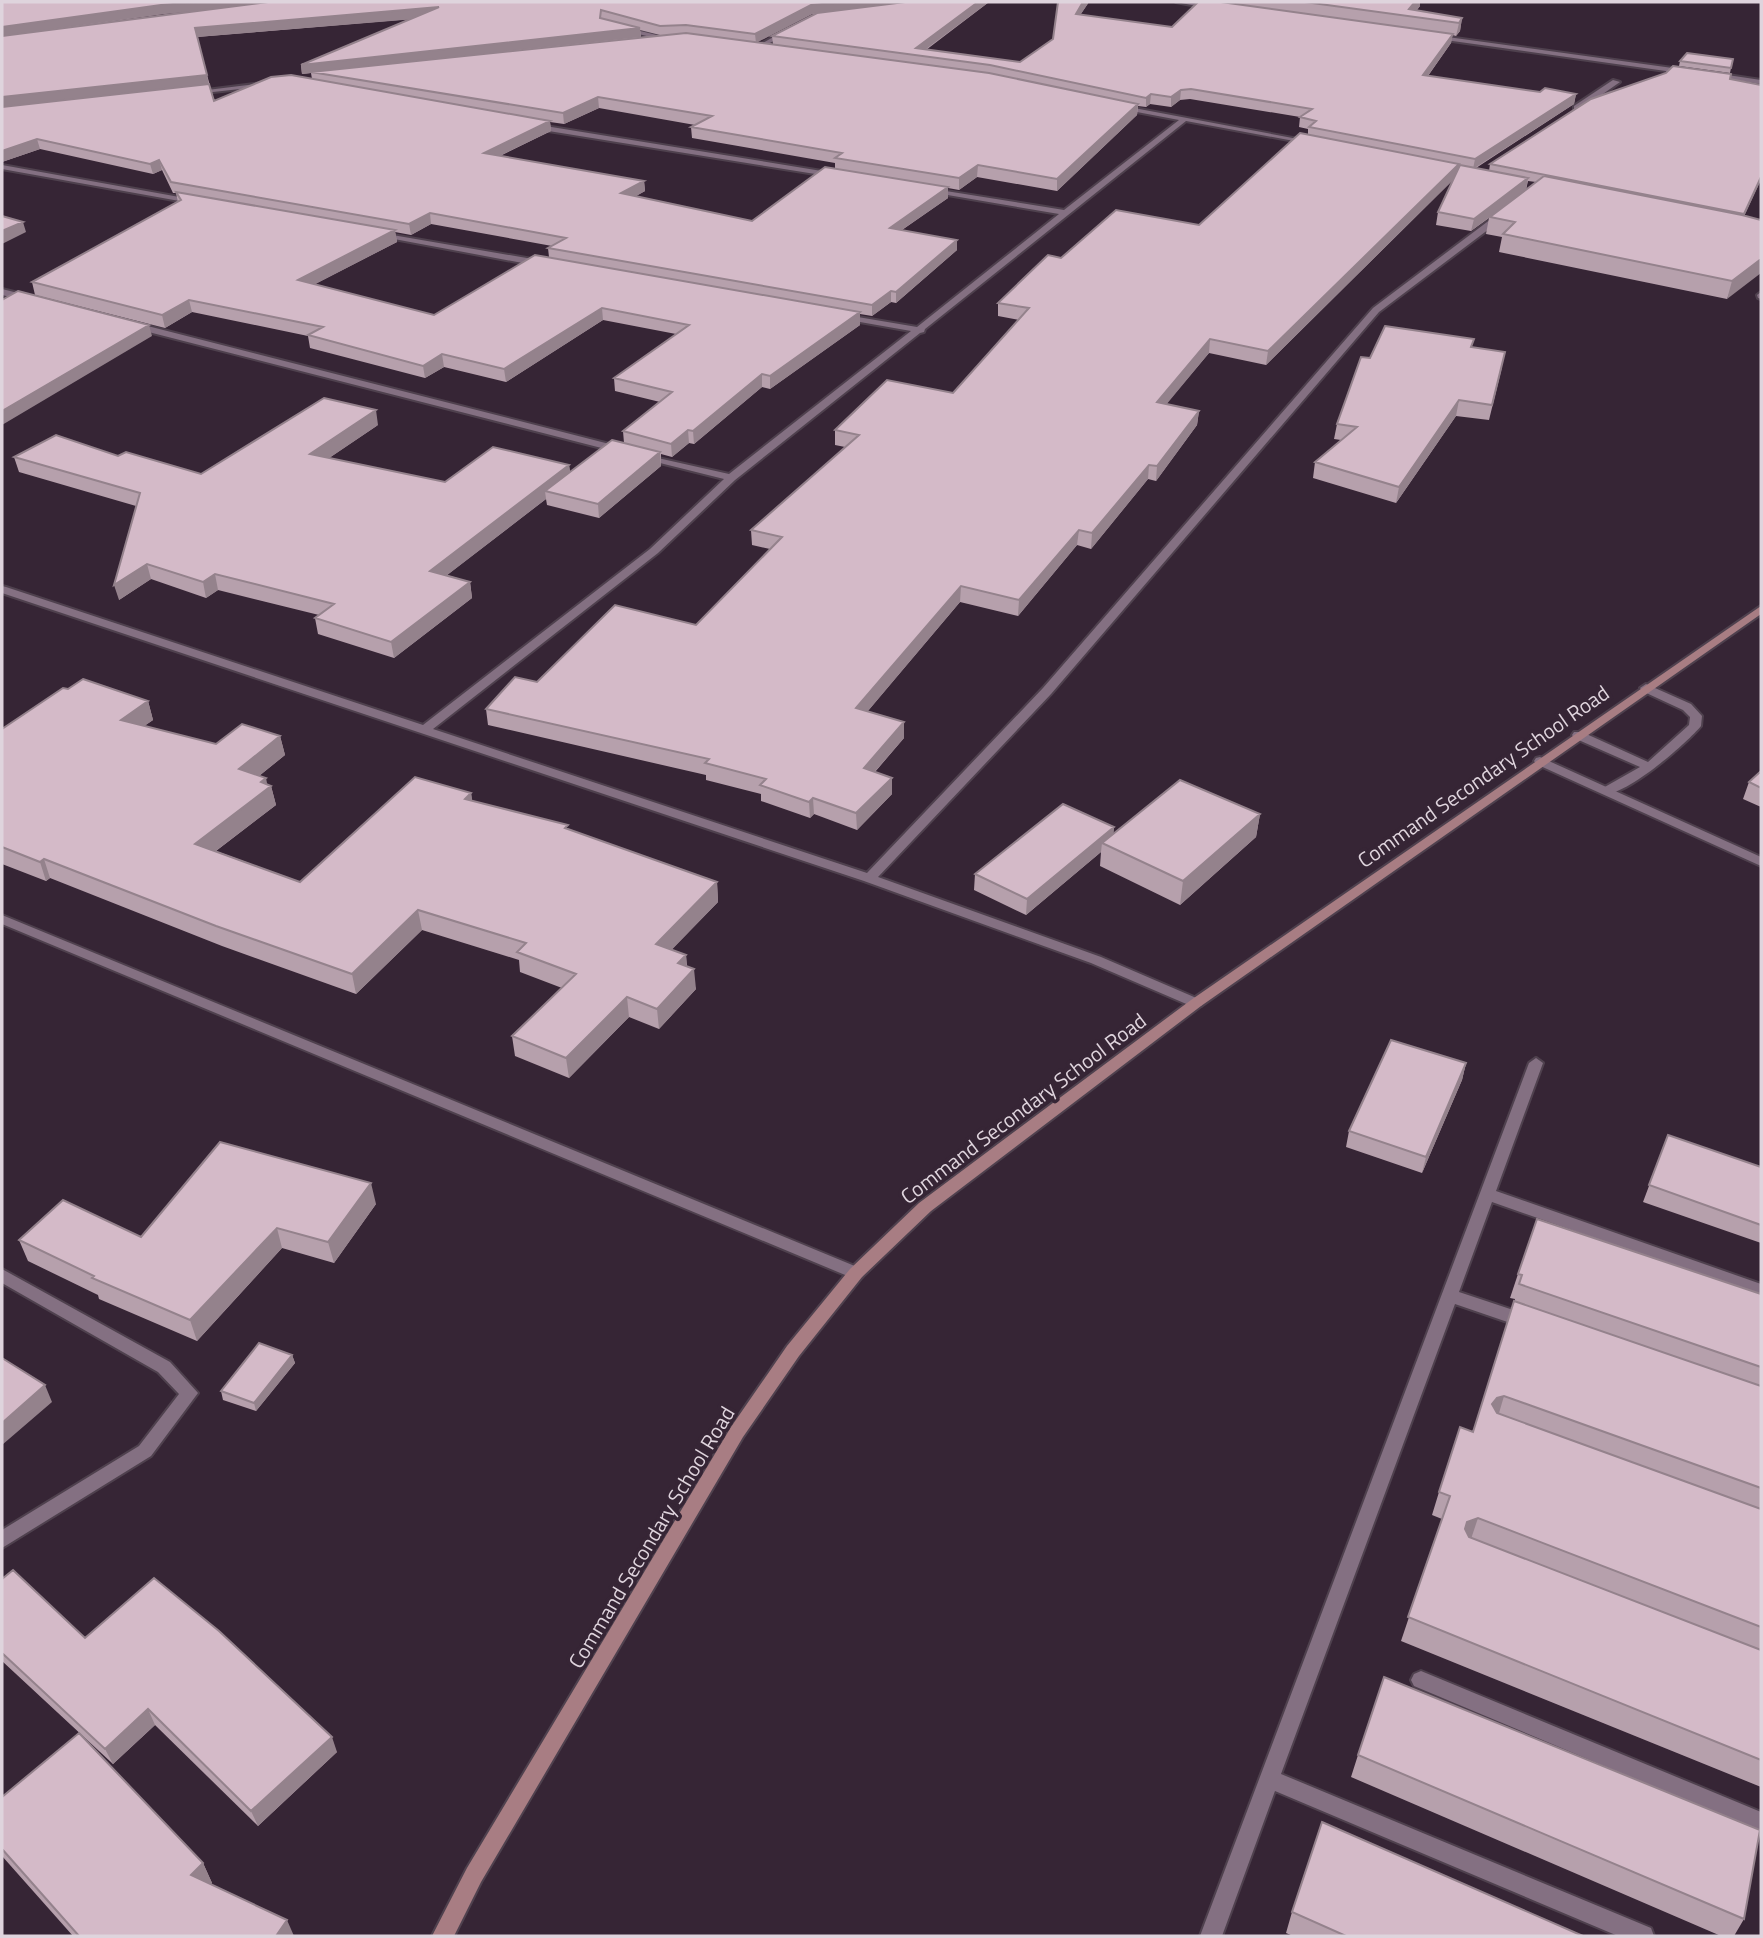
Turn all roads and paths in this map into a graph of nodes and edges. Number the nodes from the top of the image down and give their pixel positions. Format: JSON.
{"nodes":[{"id":1,"x":1179,"y":2,"type":"edge"},
{"id":2,"x":1222,"y":9,"type":"edge"},
{"id":3,"x":797,"y":25,"type":"edge"},
{"id":4,"x":615,"y":27,"type":"edge"},
{"id":5,"x":1429,"y":36,"type":"edge"},
{"id":6,"x":667,"y":38,"type":"junction"},
{"id":7,"x":677,"y":39,"type":"edge"},
{"id":8,"x":639,"y":42,"type":"edge"},
{"id":9,"x":748,"y":45,"type":"edge"},
{"id":10,"x":759,"y":47,"type":"junction"},
{"id":11,"x":773,"y":48,"type":"edge"},
{"id":12,"x":1696,"y":73,"type":"edge"},
{"id":13,"x":1709,"y":75,"type":"edge"},
{"id":14,"x":283,"y":82,"type":"edge"},
{"id":15,"x":1616,"y":82,"type":"dead end"},
{"id":16,"x":1761,"y":82,"type":"edge"},
{"id":17,"x":189,"y":92,"type":"edge"},
{"id":18,"x":1105,"y":104,"type":"edge"},
{"id":19,"x":1569,"y":113,"type":"edge"},
{"id":20,"x":1182,"y":120,"type":"junction"},
{"id":21,"x":520,"y":124,"type":"edge"},
{"id":22,"x":1314,"y":142,"type":"edge"},
{"id":23,"x":2,"y":167,"type":"edge"},
{"id":24,"x":850,"y":177,"type":"edge"},
{"id":25,"x":917,"y":188,"type":"edge"},
{"id":26,"x":205,"y":203,"type":"edge"},
{"id":27,"x":1517,"y":204,"type":"edge"},
{"id":28,"x":1067,"y":213,"type":"junction"},
{"id":29,"x":367,"y":232,"type":"edge"},
{"id":30,"x":556,"y":266,"type":"edge"},
{"id":31,"x":2,"y":292,"type":"edge"},
{"id":32,"x":41,"y":302,"type":"edge"},
{"id":33,"x":826,"y":313,"type":"edge"},
{"id":34,"x":120,"y":323,"type":"edge"},
{"id":35,"x":921,"y":330,"type":"junction"},
{"id":36,"x":731,"y":478,"type":"junction"},
{"id":37,"x":2,"y":589,"type":"edge"},
{"id":38,"x":1761,"y":609,"type":"edge"},
{"id":39,"x":1646,"y":688,"type":"junction"},
{"id":40,"x":424,"y":730,"type":"junction"},
{"id":41,"x":1578,"y":735,"type":"junction"},
{"id":42,"x":1540,"y":761,"type":"junction"},
{"id":43,"x":1650,"y":767,"type":"junction"},
{"id":44,"x":1607,"y":791,"type":"junction"},
{"id":45,"x":1761,"y":862,"type":"edge"},
{"id":46,"x":869,"y":878,"type":"junction"},
{"id":47,"x":2,"y":919,"type":"edge"},
{"id":48,"x":1196,"y":1003,"type":"junction"},
{"id":49,"x":1536,"y":1063,"type":"dead end"},
{"id":50,"x":1488,"y":1194,"type":"junction"},
{"id":51,"x":856,"y":1273,"type":"junction"},
{"id":52,"x":2,"y":1275,"type":"edge"},
{"id":53,"x":1761,"y":1290,"type":"edge"},
{"id":54,"x":1449,"y":1295,"type":"junction"},
{"id":55,"x":1540,"y":1327,"type":"edge"},
{"id":56,"x":2,"y":1540,"type":"edge"},
{"id":57,"x":1421,"y":1680,"type":"dead end"},
{"id":58,"x":1269,"y":1779,"type":"junction"},
{"id":59,"x":1761,"y":1822,"type":"edge"},
{"id":60,"x":443,"y":1936,"type":"edge"},
{"id":61,"x":1211,"y":1936,"type":"edge"},
{"id":62,"x":1643,"y":1936,"type":"edge"}],
"edges":[{"from":1,"to":2,"type":"street"},
{"from":3,"to":10,"type":"street"},
{"from":4,"to":6,"type":"street"},
{"from":5,"to":12,"type":"street"},
{"from":6,"to":7,"type":"street"},
{"from":6,"to":8,"type":"street"},
{"from":9,"to":10,"type":"street"},
{"from":10,"to":11,"type":"street"},
{"from":13,"to":16,"type":"street"},
{"from":14,"to":17,"type":"street"},
{"from":15,"to":19,"type":"street"},
{"from":18,"to":20,"type":"street"},
{"from":20,"to":22,"type":"street"},
{"from":20,"to":28,"type":"street"},
{"from":21,"to":24,"type":"street"},
{"from":23,"to":26,"type":"street"},
{"from":25,"to":28,"type":"street"},
{"from":27,"to":46,"type":"street"},
{"from":28,"to":35,"type":"street"},
{"from":29,"to":30,"type":"street"},
{"from":31,"to":32,"type":"street"},
{"from":33,"to":35,"type":"street"},
{"from":34,"to":36,"type":"street"},
{"from":35,"to":36,"type":"street"},
{"from":36,"to":40,"type":"street"},
{"from":37,"to":40,"type":"street"},
{"from":38,"to":39,"type":"main road","name":"Command Secondary School Road"},
{"from":39,"to":41,"type":"main road","name":"Command Secondary School Road"},
{"from":39,"to":43,"type":"street"},
{"from":40,"to":46,"type":"street"},
{"from":41,"to":42,"type":"main road","name":"Command Secondary School Road"},
{"from":41,"to":43,"type":"street"},
{"from":42,"to":44,"type":"street"},
{"from":42,"to":48,"type":"main road","name":"Command Secondary School Road"},
{"from":43,"to":44,"type":"street"},
{"from":44,"to":45,"type":"street"},
{"from":46,"to":48,"type":"street"},
{"from":47,"to":51,"type":"street"},
{"from":48,"to":51,"type":"main road","name":"Command Secondary School Road"},
{"from":49,"to":50,"type":"street"},
{"from":50,"to":53,"type":"street"},
{"from":50,"to":54,"type":"street"},
{"from":51,"to":60,"type":"main road","name":"Command Secondary School Road"},
{"from":52,"to":56,"type":"street"},
{"from":54,"to":55,"type":"street"},
{"from":54,"to":58,"type":"street"},
{"from":57,"to":59,"type":"street"},
{"from":58,"to":61,"type":"street"},
{"from":58,"to":62,"type":"street"}]}
